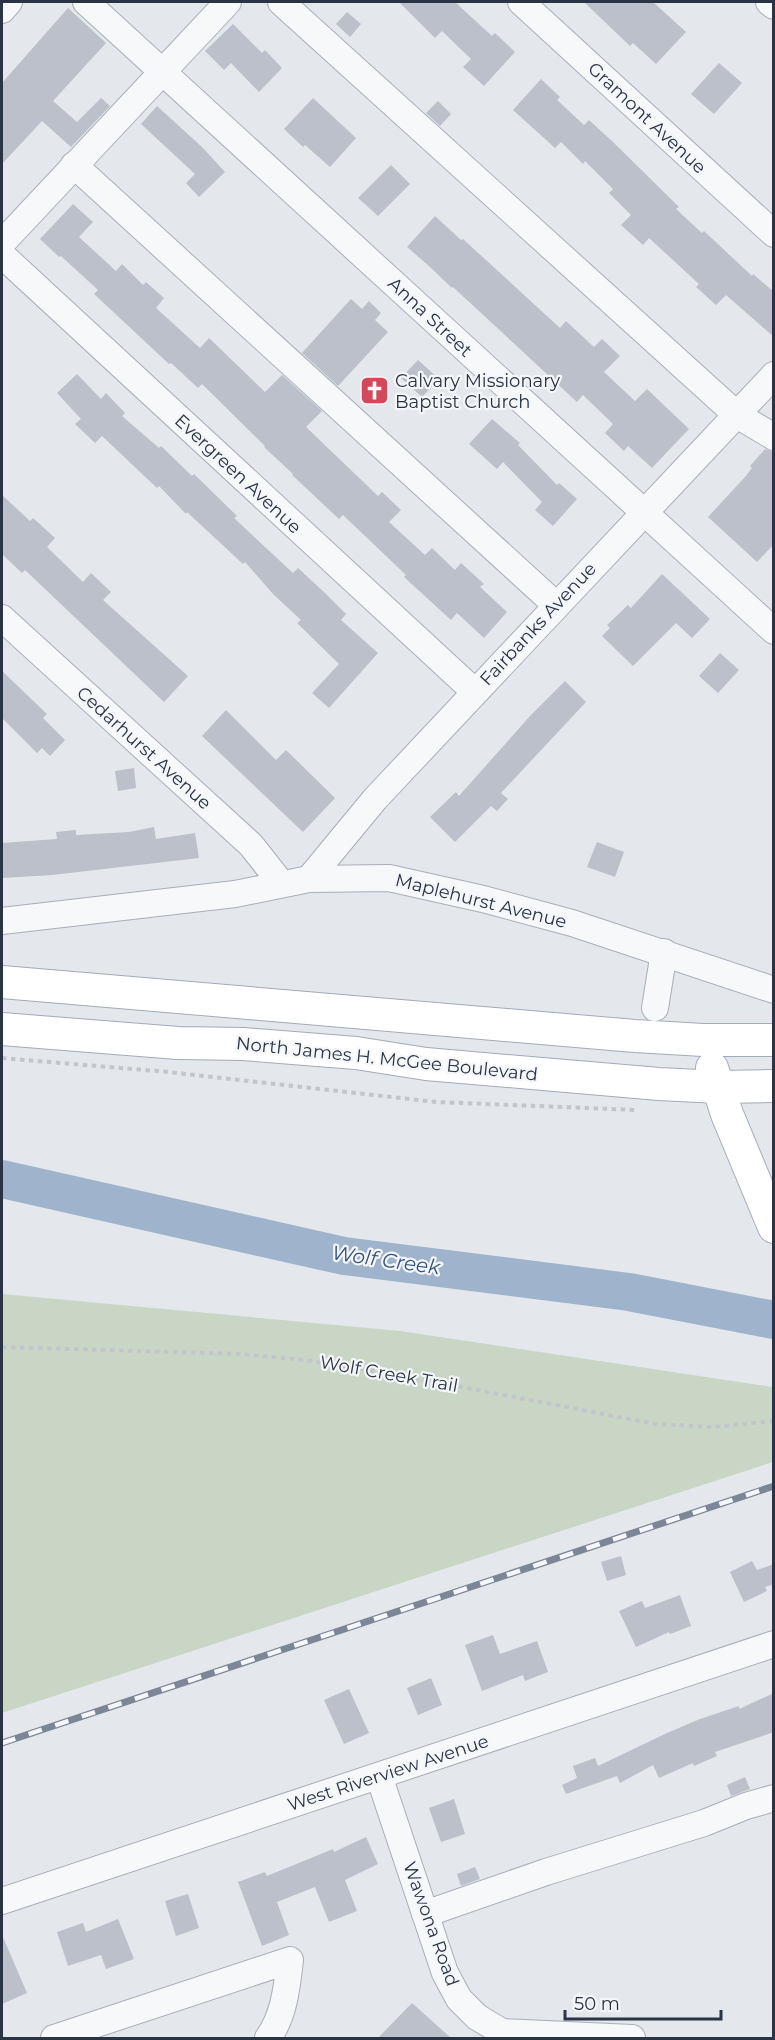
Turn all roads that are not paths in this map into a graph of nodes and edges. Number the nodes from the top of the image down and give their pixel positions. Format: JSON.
{"nodes":[{"id":1,"x":9,"y":2,"type":"edge"},
{"id":2,"x":86,"y":2,"type":"edge"},
{"id":3,"x":228,"y":2,"type":"edge"},
{"id":4,"x":280,"y":2,"type":"edge"},
{"id":5,"x":521,"y":2,"type":"edge"},
{"id":6,"x":769,"y":2,"type":"edge"},
{"id":7,"x":774,"y":6,"type":"edge"},
{"id":8,"x":2,"y":10,"type":"edge"},
{"id":9,"x":163,"y":72,"type":"junction"},
{"id":10,"x":74,"y":165,"type":"junction"},
{"id":11,"x":774,"y":234,"type":"edge"},
{"id":12,"x":2,"y":243,"type":"edge"},
{"id":13,"x":2,"y":255,"type":"edge"},
{"id":14,"x":774,"y":375,"type":"edge"},
{"id":15,"x":737,"y":415,"type":"junction"},
{"id":16,"x":774,"y":437,"type":"edge"},
{"id":17,"x":645,"y":514,"type":"junction"},
{"id":18,"x":556,"y":605,"type":"junction"},
{"id":19,"x":2,"y":618,"type":"edge"},
{"id":20,"x":774,"y":631,"type":"edge"},
{"id":21,"x":475,"y":692,"type":"junction"},
{"id":22,"x":309,"y":879,"type":"junction"},
{"id":23,"x":281,"y":883,"type":"junction"},
{"id":24,"x":2,"y":921,"type":"edge"},
{"id":25,"x":664,"y":952,"type":"junction"},
{"id":26,"x":2,"y":982,"type":"edge"},
{"id":27,"x":774,"y":990,"type":"edge"},
{"id":28,"x":656,"y":1008,"type":"dead end"},
{"id":29,"x":2,"y":1029,"type":"edge"},
{"id":30,"x":703,"y":1040,"type":"junction"},
{"id":31,"x":774,"y":1040,"type":"edge"},
{"id":32,"x":774,"y":1086,"type":"edge"},
{"id":33,"x":718,"y":1087,"type":"junction"},
{"id":34,"x":774,"y":1227,"type":"edge"},
{"id":35,"x":774,"y":1644,"type":"edge"},
{"id":36,"x":379,"y":1776,"type":"junction"},
{"id":37,"x":774,"y":1798,"type":"edge"},
{"id":38,"x":2,"y":1901,"type":"edge"},
{"id":39,"x":425,"y":1914,"type":"junction"},
{"id":40,"x":501,"y":2035,"type":"edge"},
{"id":41,"x":54,"y":2038,"type":"edge"},
{"id":42,"x":268,"y":2038,"type":"edge"},
{"id":43,"x":632,"y":2038,"type":"edge"}],
"edges":[{"from":1,"to":8,"type":"street"},
{"from":2,"to":9,"type":"street","name":"Anna Street"},
{"from":3,"to":9,"type":"street"},
{"from":4,"to":15,"type":"street"},
{"from":5,"to":11,"type":"street","name":"Gramont Avenue"},
{"from":6,"to":7,"type":"street"},
{"from":9,"to":10,"type":"street"},
{"from":9,"to":17,"type":"street","name":"Anna Street"},
{"from":10,"to":12,"type":"street"},
{"from":10,"to":18,"type":"street"},
{"from":13,"to":21,"type":"street","name":"Evergreen Avenue"},
{"from":14,"to":15,"type":"street","name":"Fairbanks Avenue"},
{"from":15,"to":16,"type":"street"},
{"from":15,"to":17,"type":"street","name":"Fairbanks Avenue"},
{"from":17,"to":18,"type":"street","name":"Fairbanks Avenue"},
{"from":17,"to":20,"type":"street","name":"Anna Street"},
{"from":18,"to":21,"type":"street","name":"Fairbanks Avenue"},
{"from":19,"to":23,"type":"street","name":"Cedarhurst Avenue"},
{"from":21,"to":22,"type":"street","name":"Fairbanks Avenue"},
{"from":22,"to":23,"type":"street","name":"Maplehurst Avenue"},
{"from":22,"to":25,"type":"street","name":"Maplehurst Avenue"},
{"from":23,"to":24,"type":"street","name":"Maplehurst Avenue"},
{"from":25,"to":27,"type":"street","name":"Maplehurst Avenue"},
{"from":25,"to":28,"type":"street"},
{"from":26,"to":30,"type":"main road"},
{"from":29,"to":33,"type":"main road","name":"North James H. McGee Boulevard"},
{"from":30,"to":31,"type":"main road"},
{"from":30,"to":33,"type":"main road"},
{"from":32,"to":33,"type":"main road","name":"North James H. McGee Boulevard"},
{"from":33,"to":34,"type":"main road"},
{"from":35,"to":36,"type":"street","name":"West Riverview Avenue"},
{"from":36,"to":38,"type":"street","name":"West Riverview Avenue"},
{"from":36,"to":39,"type":"street","name":"Wawona Road"},
{"from":37,"to":39,"type":"street"},
{"from":39,"to":40,"type":"street","name":"Wawona Road"},
{"from":40,"to":43,"type":"street","name":"Wawona Road"},
{"from":41,"to":42,"type":"street"}]}
